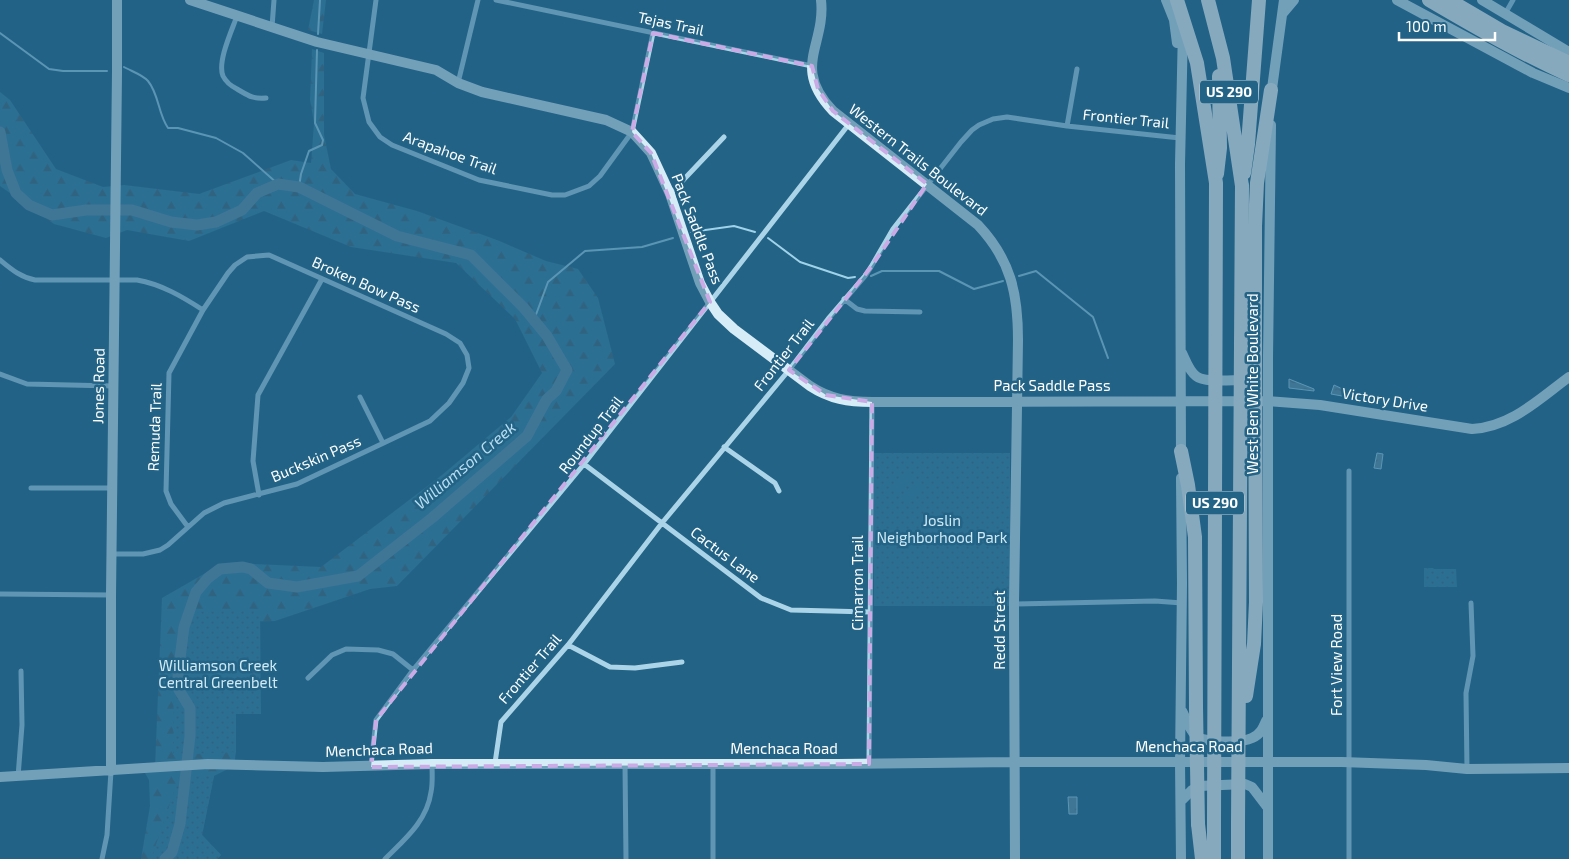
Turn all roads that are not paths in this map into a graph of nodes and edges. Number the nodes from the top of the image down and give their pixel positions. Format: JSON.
{"nodes":[{"id":1,"x":117,"y":0,"type":"edge"},
{"id":2,"x":190,"y":0,"type":"edge"},
{"id":3,"x":274,"y":0,"type":"edge"},
{"id":4,"x":376,"y":0,"type":"edge"},
{"id":5,"x":478,"y":0,"type":"edge"},
{"id":6,"x":496,"y":0,"type":"edge"},
{"id":7,"x":821,"y":0,"type":"edge"},
{"id":8,"x":1166,"y":0,"type":"edge"},
{"id":9,"x":1178,"y":0,"type":"edge"},
{"id":10,"x":1184,"y":0,"type":"edge"},
{"id":11,"x":1208,"y":0,"type":"edge"},
{"id":12,"x":1219,"y":0,"type":"edge"},
{"id":13,"x":1259,"y":0,"type":"edge"},
{"id":14,"x":1284,"y":0,"type":"edge"},
{"id":15,"x":1294,"y":0,"type":"edge"},
{"id":16,"x":1397,"y":0,"type":"edge"},
{"id":17,"x":1429,"y":0,"type":"edge"},
{"id":18,"x":1449,"y":0,"type":"edge"},
{"id":19,"x":1482,"y":0,"type":"edge"},
{"id":20,"x":1513,"y":0,"type":"edge"},
{"id":21,"x":1505,"y":14,"type":"junction"},
{"id":22,"x":237,"y":16,"type":"junction"},
{"id":23,"x":1281,"y":16,"type":"junction"},
{"id":24,"x":272,"y":27,"type":"junction"},
{"id":25,"x":653,"y":33,"type":"junction"},
{"id":26,"x":1569,"y":52,"type":"edge"},
{"id":27,"x":368,"y":54,"type":"junction"},
{"id":28,"x":1569,"y":63,"type":"edge"},
{"id":29,"x":812,"y":66,"type":"junction"},
{"id":30,"x":1181,"y":66,"type":"junction"},
{"id":31,"x":1077,"y":68,"type":"dead end"},
{"id":32,"x":1569,"y":75,"type":"edge"},
{"id":33,"x":458,"y":83,"type":"junction"},
{"id":34,"x":1569,"y":88,"type":"edge"},
{"id":35,"x":1271,"y":90,"type":"junction"},
{"id":36,"x":266,"y":98,"type":"dead end"},
{"id":37,"x":849,"y":124,"type":"junction"},
{"id":38,"x":1067,"y":126,"type":"junction"},
{"id":39,"x":632,"y":132,"type":"junction"},
{"id":40,"x":724,"y":137,"type":"dead end"},
{"id":41,"x":1180,"y":138,"type":"junction"},
{"id":42,"x":1216,"y":183,"type":"junction"},
{"id":43,"x":927,"y":184,"type":"junction"},
{"id":44,"x":1242,"y":186,"type":"junction"},
{"id":45,"x":670,"y":194,"type":"junction"},
{"id":46,"x":247,"y":256,"type":"joint"},
{"id":47,"x":0,"y":260,"type":"edge"},
{"id":48,"x":322,"y":279,"type":"junction"},
{"id":49,"x":115,"y":281,"type":"junction"},
{"id":50,"x":844,"y":299,"type":"junction"},
{"id":51,"x":710,"y":302,"type":"junction"},
{"id":52,"x":203,"y":310,"type":"junction"},
{"id":53,"x":920,"y":312,"type":"dead end"},
{"id":54,"x":1181,"y":350,"type":"junction"},
{"id":55,"x":467,"y":355,"type":"joint"},
{"id":56,"x":1268,"y":357,"type":"junction"},
{"id":57,"x":789,"y":370,"type":"junction"},
{"id":58,"x":0,"y":374,"type":"edge"},
{"id":59,"x":1569,"y":377,"type":"edge"},
{"id":60,"x":113,"y":386,"type":"junction"},
{"id":61,"x":360,"y":397,"type":"dead end"},
{"id":62,"x":1180,"y":400,"type":"junction"},
{"id":63,"x":1268,"y":401,"type":"junction"},
{"id":64,"x":872,"y":402,"type":"junction"},
{"id":65,"x":1016,"y":402,"type":"junction"},
{"id":66,"x":383,"y":443,"type":"junction"},
{"id":67,"x":724,"y":448,"type":"junction"},
{"id":68,"x":1181,"y":451,"type":"junction"},
{"id":69,"x":584,"y":464,"type":"junction"},
{"id":70,"x":1349,"y":471,"type":"dead end"},
{"id":71,"x":31,"y":488,"type":"dead end"},
{"id":72,"x":113,"y":488,"type":"junction"},
{"id":73,"x":779,"y":492,"type":"dead end"},
{"id":74,"x":259,"y":495,"type":"junction"},
{"id":75,"x":662,"y":523,"type":"junction"},
{"id":76,"x":188,"y":527,"type":"junction"},
{"id":77,"x":112,"y":554,"type":"junction"},
{"id":78,"x":0,"y":594,"type":"edge"},
{"id":79,"x":111,"y":595,"type":"junction"},
{"id":80,"x":1182,"y":603,"type":"junction"},
{"id":81,"x":1471,"y":603,"type":"dead end"},
{"id":82,"x":1014,"y":604,"type":"junction"},
{"id":83,"x":870,"y":612,"type":"junction"},
{"id":84,"x":568,"y":645,"type":"junction"},
{"id":85,"x":682,"y":662,"type":"dead end"},
{"id":86,"x":413,"y":670,"type":"junction"},
{"id":87,"x":21,"y":671,"type":"dead end"},
{"id":88,"x":308,"y":678,"type":"dead end"},
{"id":89,"x":1180,"y":708,"type":"junction"},
{"id":90,"x":1268,"y":718,"type":"junction"},
{"id":91,"x":1239,"y":738,"type":"junction"},
{"id":92,"x":1015,"y":762,"type":"junction"},
{"id":93,"x":1180,"y":762,"type":"junction"},
{"id":94,"x":1268,"y":762,"type":"junction"},
{"id":95,"x":1350,"y":762,"type":"junction"},
{"id":96,"x":712,"y":763,"type":"junction"},
{"id":97,"x":432,"y":764,"type":"junction"},
{"id":98,"x":495,"y":764,"type":"junction"},
{"id":99,"x":625,"y":764,"type":"junction"},
{"id":100,"x":870,"y":764,"type":"junction"},
{"id":101,"x":371,"y":767,"type":"junction"},
{"id":102,"x":1569,"y":768,"type":"edge"},
{"id":103,"x":1467,"y":769,"type":"junction"},
{"id":104,"x":111,"y":771,"type":"junction"},
{"id":105,"x":0,"y":777,"type":"edge"},
{"id":106,"x":18,"y":777,"type":"junction"},
{"id":107,"x":1181,"y":801,"type":"junction"},
{"id":108,"x":1268,"y":809,"type":"junction"},
{"id":109,"x":102,"y":859,"type":"edge"},
{"id":110,"x":385,"y":859,"type":"edge"},
{"id":111,"x":626,"y":859,"type":"edge"},
{"id":112,"x":713,"y":859,"type":"edge"},
{"id":113,"x":1015,"y":859,"type":"edge"},
{"id":114,"x":1181,"y":859,"type":"edge"},
{"id":115,"x":1202,"y":859,"type":"edge"},
{"id":116,"x":1214,"y":859,"type":"edge"},
{"id":117,"x":1238,"y":859,"type":"edge"},
{"id":118,"x":1268,"y":859,"type":"edge"},
{"id":119,"x":1350,"y":859,"type":"edge"}],
"edges":[{"from":1,"to":49,"type":"main road","name":"Jones Road"},
{"from":2,"to":22,"type":"main road","name":"Pack Saddle Pass"},
{"from":3,"to":24,"type":"street"},
{"from":4,"to":27,"type":"street","name":"Arapahoe Trail"},
{"from":5,"to":33,"type":"street"},
{"from":6,"to":25,"type":"street","name":"Tejas Trail"},
{"from":7,"to":29,"type":"main road","name":"Western Trails Boulevard"},
{"from":8,"to":30,"type":"main road"},
{"from":9,"to":42,"type":"highway","number":"US 290","bridge":true},
{"from":10,"to":30,"type":"main road"},
{"from":11,"to":44,"type":"highway","number":"US 290"},
{"from":12,"to":42,"type":"highway","bridge":true},
{"from":13,"to":44,"type":"highway"},
{"from":14,"to":23,"type":"main road","name":"West Ben White Boulevard"},
{"from":15,"to":23,"type":"main road"},
{"from":16,"to":34,"type":"main road"},
{"from":17,"to":32,"type":"highway"},
{"from":18,"to":28,"type":"highway"},
{"from":19,"to":21,"type":"main road"},
{"from":20,"to":21,"type":"street"},
{"from":21,"to":26,"type":"main road"},
{"from":22,"to":24,"type":"main road","name":"Pack Saddle Pass"},
{"from":22,"to":36,"type":"street"},
{"from":23,"to":35,"type":"main road","name":"West Ben White Boulevard"},
{"from":24,"to":27,"type":"main road","name":"Pack Saddle Pass"},
{"from":25,"to":29,"type":"street","name":"Tejas Trail"},
{"from":25,"to":39,"type":"street"},
{"from":27,"to":33,"type":"main road","name":"Pack Saddle Pass"},
{"from":27,"to":39,"type":"street","name":"Arapahoe Trail"},
{"from":29,"to":37,"type":"main road","name":"Western Trails Boulevard"},
{"from":30,"to":41,"type":"main road"},
{"from":31,"to":38,"type":"street"},
{"from":33,"to":39,"type":"main road","name":"Pack Saddle Pass"},
{"from":35,"to":56,"type":"main road","name":"West Ben White Boulevard"},
{"from":35,"to":91,"type":"highway","bridge":true},
{"from":37,"to":43,"type":"main road","name":"Western Trails Boulevard"},
{"from":37,"to":51,"type":"street","name":"Roundup Trail"},
{"from":38,"to":41,"type":"street","name":"Frontier Trail"},
{"from":38,"to":43,"type":"street","name":"Frontier Trail"},
{"from":39,"to":45,"type":"main road","name":"Pack Saddle Pass"},
{"from":40,"to":45,"type":"street"},
{"from":41,"to":54,"type":"main road"},
{"from":42,"to":116,"type":"highway","number":"US 290","bridge":true},
{"from":43,"to":50,"type":"street","name":"Frontier Trail"},
{"from":43,"to":65,"type":"main road","name":"Western Trails Boulevard"},
{"from":44,"to":91,"type":"highway","number":"US 290","bridge":true},
{"from":45,"to":51,"type":"main road","name":"Pack Saddle Pass"},
{"from":46,"to":48,"type":"street","name":"Broken Bow Pass"},
{"from":46,"to":52,"type":"street","name":"Remuda Trail"},
{"from":47,"to":49,"type":"street"},
{"from":48,"to":55,"type":"street","name":"Broken Bow Pass"},
{"from":48,"to":74,"type":"street"},
{"from":49,"to":52,"type":"street"},
{"from":49,"to":60,"type":"main road","name":"Jones Road"},
{"from":50,"to":53,"type":"street"},
{"from":50,"to":57,"type":"street","name":"Frontier Trail"},
{"from":51,"to":57,"type":"main road","name":"Pack Saddle Pass"},
{"from":51,"to":69,"type":"street","name":"Roundup Trail"},
{"from":52,"to":76,"type":"street","name":"Remuda Trail"},
{"from":54,"to":56,"type":"main road"},
{"from":54,"to":62,"type":"main road"},
{"from":55,"to":66,"type":"street","name":"Buckskin Pass"},
{"from":56,"to":63,"type":"main road","name":"West Ben White Boulevard"},
{"from":57,"to":64,"type":"main road","name":"Pack Saddle Pass"},
{"from":57,"to":67,"type":"street","name":"Frontier Trail"},
{"from":58,"to":60,"type":"street"},
{"from":59,"to":63,"type":"main road","name":"Victory Drive"},
{"from":60,"to":72,"type":"main road","name":"Jones Road"},
{"from":61,"to":66,"type":"street"},
{"from":62,"to":63,"type":"main road","name":"Victory Drive"},
{"from":62,"to":65,"type":"main road","name":"Pack Saddle Pass"},
{"from":62,"to":68,"type":"main road"},
{"from":63,"to":90,"type":"main road","name":"West Ben White Boulevard"},
{"from":64,"to":65,"type":"main road","name":"Pack Saddle Pass"},
{"from":64,"to":83,"type":"street","name":"Cimarron Trail"},
{"from":65,"to":82,"type":"main road","name":"Redd Street"},
{"from":66,"to":74,"type":"street","name":"Buckskin Pass"},
{"from":67,"to":73,"type":"street"},
{"from":67,"to":75,"type":"street","name":"Frontier Trail"},
{"from":68,"to":80,"type":"main road"},
{"from":68,"to":115,"type":"highway","bridge":true},
{"from":69,"to":75,"type":"street","name":"Cactus Lane"},
{"from":69,"to":86,"type":"street","name":"Roundup Trail"},
{"from":70,"to":95,"type":"street","name":"Fort View Road"},
{"from":71,"to":72,"type":"street"},
{"from":72,"to":77,"type":"main road","name":"Jones Road"},
{"from":74,"to":76,"type":"street","name":"Buckskin Pass"},
{"from":75,"to":83,"type":"street","name":"Cactus Lane"},
{"from":75,"to":84,"type":"street","name":"Frontier Trail"},
{"from":76,"to":77,"type":"street","name":"Buckskin Pass"},
{"from":77,"to":79,"type":"main road","name":"Jones Road"},
{"from":78,"to":79,"type":"street"},
{"from":79,"to":104,"type":"main road","name":"Jones Road"},
{"from":80,"to":82,"type":"street"},
{"from":80,"to":89,"type":"main road"},
{"from":81,"to":103,"type":"street"},
{"from":82,"to":92,"type":"main road","name":"Redd Street"},
{"from":83,"to":100,"type":"street","name":"Cimarron Trail"},
{"from":84,"to":85,"type":"street"},
{"from":84,"to":98,"type":"street","name":"Frontier Trail"},
{"from":86,"to":88,"type":"street"},
{"from":86,"to":101,"type":"street","name":"Roundup Trail"},
{"from":87,"to":106,"type":"street"},
{"from":89,"to":90,"type":"main road"},
{"from":89,"to":93,"type":"main road"},
{"from":90,"to":94,"type":"main road","name":"West Ben White Boulevard"},
{"from":91,"to":117,"type":"highway","number":"US 290","bridge":true},
{"from":92,"to":93,"type":"main road","name":"Menchaca Road"},
{"from":92,"to":100,"type":"main road","name":"Menchaca Road"},
{"from":92,"to":113,"type":"main road","name":"Redd Street"},
{"from":93,"to":94,"type":"main road","name":"Menchaca Road"},
{"from":93,"to":107,"type":"main road"},
{"from":94,"to":95,"type":"main road","name":"Menchaca Road"},
{"from":94,"to":108,"type":"main road","name":"West Ben White Boulevard"},
{"from":95,"to":103,"type":"main road","name":"Menchaca Road"},
{"from":95,"to":119,"type":"street","name":"Fort View Road"},
{"from":96,"to":99,"type":"main road","name":"Menchaca Road"},
{"from":96,"to":100,"type":"main road","name":"Menchaca Road"},
{"from":96,"to":112,"type":"street"},
{"from":97,"to":98,"type":"main road","name":"Menchaca Road"},
{"from":97,"to":101,"type":"main road","name":"Menchaca Road"},
{"from":97,"to":110,"type":"street"},
{"from":98,"to":99,"type":"main road","name":"Menchaca Road"},
{"from":99,"to":111,"type":"street"},
{"from":101,"to":104,"type":"main road","name":"Menchaca Road"},
{"from":102,"to":103,"type":"main road","name":"Menchaca Road"},
{"from":104,"to":106,"type":"main road","name":"Menchaca Road"},
{"from":104,"to":109,"type":"street"},
{"from":105,"to":106,"type":"main road","name":"Menchaca Road"},
{"from":107,"to":108,"type":"main road"},
{"from":107,"to":114,"type":"main road"},
{"from":108,"to":118,"type":"main road","name":"West Ben White Boulevard"}]}
